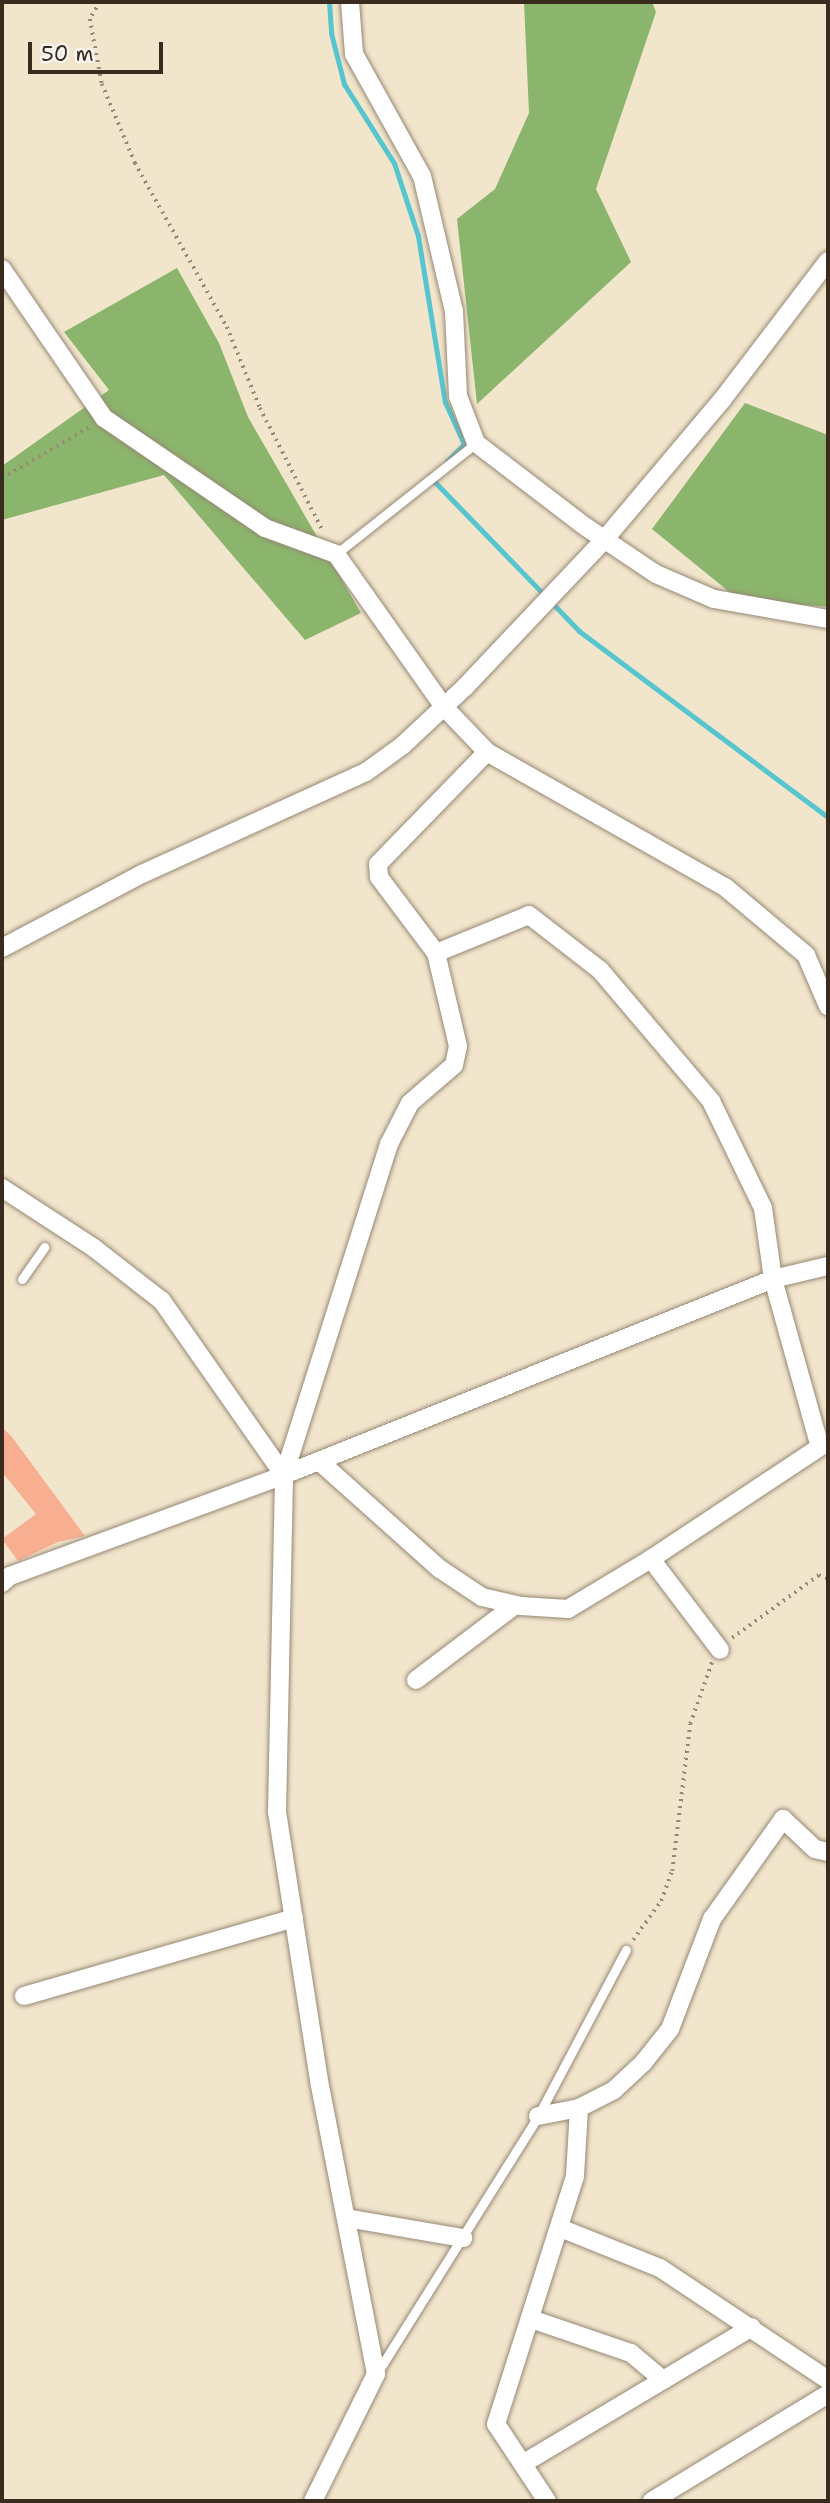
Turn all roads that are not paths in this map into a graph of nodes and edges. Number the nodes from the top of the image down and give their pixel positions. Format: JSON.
{"nodes":[{"id":1,"x":350,"y":2,"type":"edge"},
{"id":2,"x":828,"y":261,"type":"edge"},
{"id":3,"x":2,"y":269,"type":"edge"},
{"id":4,"x":476,"y":443,"type":"junction"},
{"id":5,"x":604,"y":540,"type":"junction"},
{"id":6,"x":336,"y":554,"type":"junction"},
{"id":7,"x":828,"y":619,"type":"edge"},
{"id":8,"x":444,"y":706,"type":"junction"},
{"id":9,"x":487,"y":752,"type":"junction"},
{"id":10,"x":2,"y":947,"type":"edge"},
{"id":11,"x":436,"y":953,"type":"junction"},
{"id":12,"x":828,"y":1006,"type":"edge"},
{"id":13,"x":2,"y":1188,"type":"edge"},
{"id":14,"x":44,"y":1247,"type":"dead end"},
{"id":15,"x":828,"y":1266,"type":"edge"},
{"id":16,"x":22,"y":1279,"type":"dead end"},
{"id":17,"x":773,"y":1279,"type":"junction"},
{"id":18,"x":319,"y":1461,"type":"junction"},
{"id":19,"x":284,"y":1475,"type":"junction"},
{"id":20,"x":652,"y":1559,"type":"junction"},
{"id":21,"x":2,"y":1583,"type":"edge"},
{"id":22,"x":515,"y":1605,"type":"junction"},
{"id":23,"x":720,"y":1650,"type":"road end"},
{"id":24,"x":416,"y":1680,"type":"dead end"},
{"id":25,"x":828,"y":1852,"type":"edge"},
{"id":26,"x":294,"y":1918,"type":"junction"},
{"id":27,"x":626,"y":1950,"type":"road end"},
{"id":28,"x":24,"y":1996,"type":"dead end"},
{"id":29,"x":579,"y":2108,"type":"junction"},
{"id":30,"x":538,"y":2116,"type":"junction"},
{"id":31,"x":346,"y":2218,"type":"junction"},
{"id":32,"x":560,"y":2228,"type":"junction"},
{"id":33,"x":463,"y":2238,"type":"junction"},
{"id":34,"x":531,"y":2319,"type":"junction"},
{"id":35,"x":752,"y":2327,"type":"junction"},
{"id":36,"x":376,"y":2374,"type":"junction"},
{"id":37,"x":828,"y":2380,"type":"edge"},
{"id":38,"x":663,"y":2381,"type":"junction"},
{"id":39,"x":828,"y":2394,"type":"edge"},
{"id":40,"x":524,"y":2463,"type":"junction"},
{"id":41,"x":313,"y":2501,"type":"edge"},
{"id":42,"x":547,"y":2501,"type":"edge"},
{"id":43,"x":652,"y":2501,"type":"edge"}],
"edges":[{"from":1,"to":4,"type":"street"},
{"from":2,"to":5,"type":"street"},
{"from":3,"to":6,"type":"street"},
{"from":4,"to":5,"type":"street"},
{"from":4,"to":6,"type":"lane"},
{"from":5,"to":7,"type":"street"},
{"from":5,"to":8,"type":"street"},
{"from":6,"to":8,"type":"street"},
{"from":8,"to":9,"type":"street"},
{"from":8,"to":10,"type":"street"},
{"from":9,"to":11,"type":"street"},
{"from":9,"to":12,"type":"street"},
{"from":11,"to":17,"type":"street"},
{"from":11,"to":19,"type":"street"},
{"from":13,"to":19,"type":"street"},
{"from":14,"to":16,"type":"lane"},
{"from":15,"to":17,"type":"street"},
{"from":17,"to":18,"type":"street"},
{"from":17,"to":20,"type":"street"},
{"from":18,"to":19,"type":"street"},
{"from":18,"to":22,"type":"street"},
{"from":19,"to":21,"type":"street"},
{"from":19,"to":26,"type":"street"},
{"from":20,"to":22,"type":"street"},
{"from":20,"to":23,"type":"street"},
{"from":22,"to":24,"type":"street"},
{"from":25,"to":29,"type":"street"},
{"from":26,"to":28,"type":"street"},
{"from":26,"to":31,"type":"street"},
{"from":27,"to":30,"type":"lane"},
{"from":29,"to":30,"type":"street"},
{"from":29,"to":32,"type":"street"},
{"from":30,"to":33,"type":"lane"},
{"from":31,"to":33,"type":"street"},
{"from":31,"to":36,"type":"street"},
{"from":32,"to":34,"type":"street"},
{"from":32,"to":35,"type":"street"},
{"from":33,"to":36,"type":"lane"},
{"from":34,"to":38,"type":"street"},
{"from":34,"to":40,"type":"street"},
{"from":35,"to":37,"type":"street"},
{"from":35,"to":38,"type":"street"},
{"from":36,"to":41,"type":"street"},
{"from":38,"to":40,"type":"street"},
{"from":39,"to":43,"type":"street"},
{"from":40,"to":42,"type":"street"}]}
